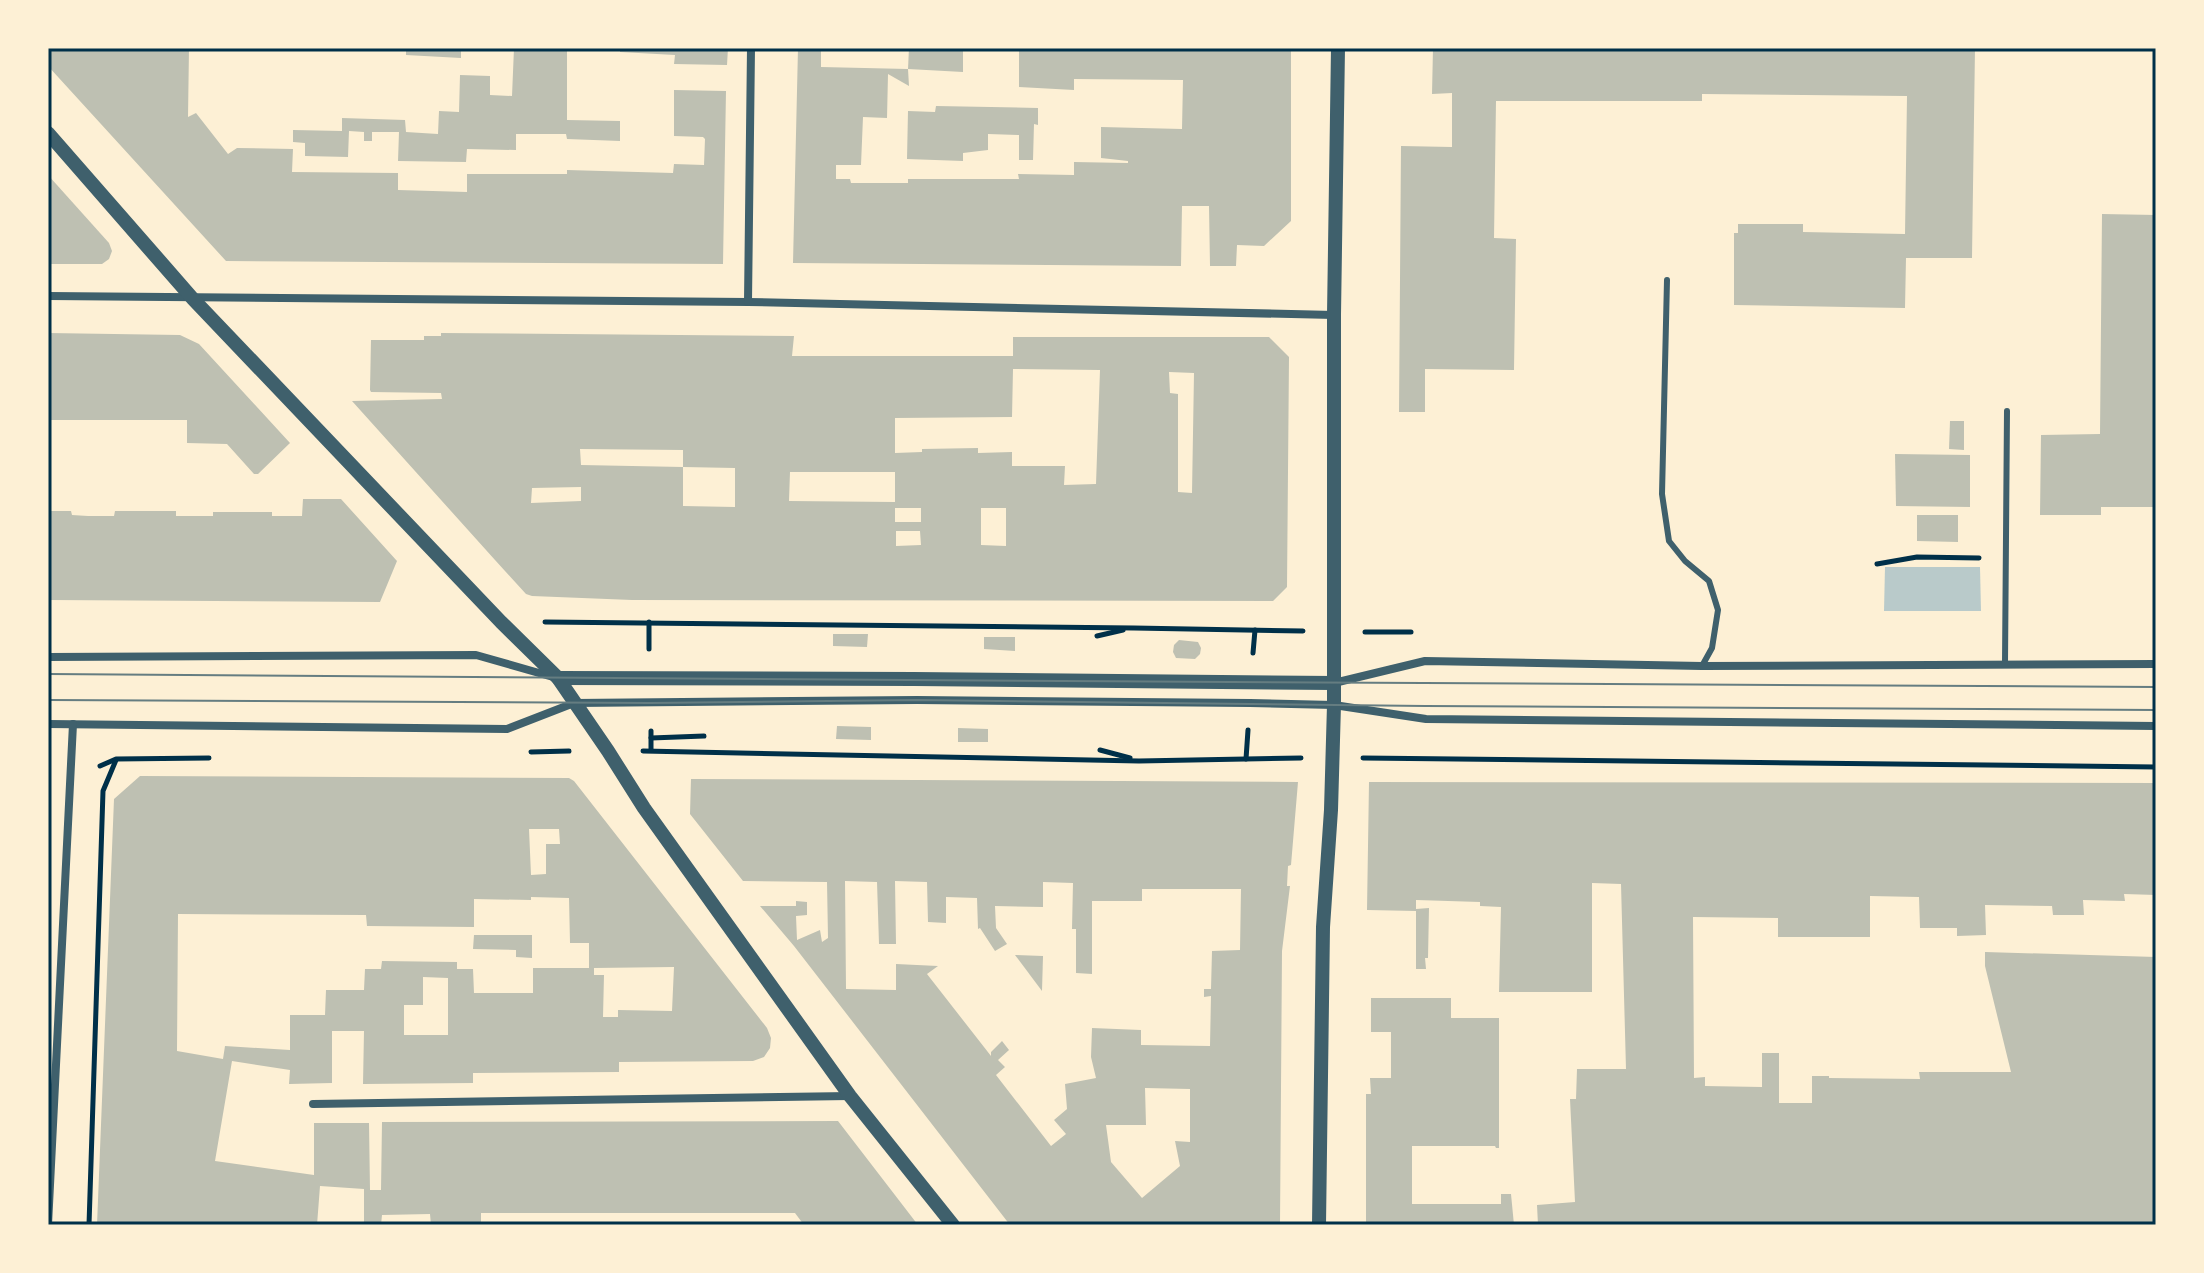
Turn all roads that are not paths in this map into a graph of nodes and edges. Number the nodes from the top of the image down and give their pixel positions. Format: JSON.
{"nodes":[{"id":1,"x":751,"y":48,"type":"edge"},
{"id":2,"x":1338,"y":48,"type":"edge"},
{"id":3,"x":48,"y":133,"type":"edge"},
{"id":4,"x":1667,"y":280,"type":"dead end"},
{"id":5,"x":48,"y":296,"type":"edge"},
{"id":6,"x":193,"y":299,"type":"junction"},
{"id":7,"x":748,"y":302,"type":"junction"},
{"id":8,"x":1334,"y":315,"type":"junction"},
{"id":9,"x":2007,"y":411,"type":"dead end"},
{"id":10,"x":48,"y":657,"type":"edge"},
{"id":11,"x":2005,"y":663,"type":"junction"},
{"id":12,"x":2156,"y":664,"type":"edge"},
{"id":13,"x":1702,"y":666,"type":"junction"},
{"id":14,"x":558,"y":678,"type":"junction"},
{"id":15,"x":1334,"y":683,"type":"junction"},
{"id":16,"x":574,"y":703,"type":"junction"},
{"id":17,"x":1334,"y":705,"type":"junction"},
{"id":18,"x":48,"y":724,"type":"edge"},
{"id":19,"x":73,"y":724,"type":"junction"},
{"id":20,"x":2156,"y":726,"type":"edge"},
{"id":21,"x":850,"y":1096,"type":"junction"},
{"id":22,"x":313,"y":1104,"type":"dead end"},
{"id":23,"x":48,"y":1225,"type":"edge"},
{"id":24,"x":953,"y":1225,"type":"edge"},
{"id":25,"x":1319,"y":1225,"type":"edge"}],
"edges":[{"from":1,"to":7,"type":"street"},
{"from":2,"to":8,"type":"street"},
{"from":3,"to":6,"type":"street"},
{"from":4,"to":13,"type":"lane"},
{"from":5,"to":6,"type":"street"},
{"from":6,"to":7,"type":"street"},
{"from":6,"to":14,"type":"street"},
{"from":7,"to":8,"type":"street"},
{"from":8,"to":15,"type":"street"},
{"from":9,"to":11,"type":"lane"},
{"from":10,"to":14,"type":"street"},
{"from":11,"to":12,"type":"street"},
{"from":11,"to":13,"type":"street"},
{"from":13,"to":15,"type":"street"},
{"from":14,"to":15,"type":"street"},
{"from":14,"to":16,"type":"street"},
{"from":15,"to":17,"type":"street"},
{"from":16,"to":17,"type":"street"},
{"from":16,"to":19,"type":"street"},
{"from":16,"to":21,"type":"street"},
{"from":17,"to":20,"type":"street"},
{"from":17,"to":25,"type":"street"},
{"from":18,"to":19,"type":"street"},
{"from":19,"to":23,"type":"street"},
{"from":21,"to":22,"type":"street"},
{"from":21,"to":24,"type":"street"}]}
